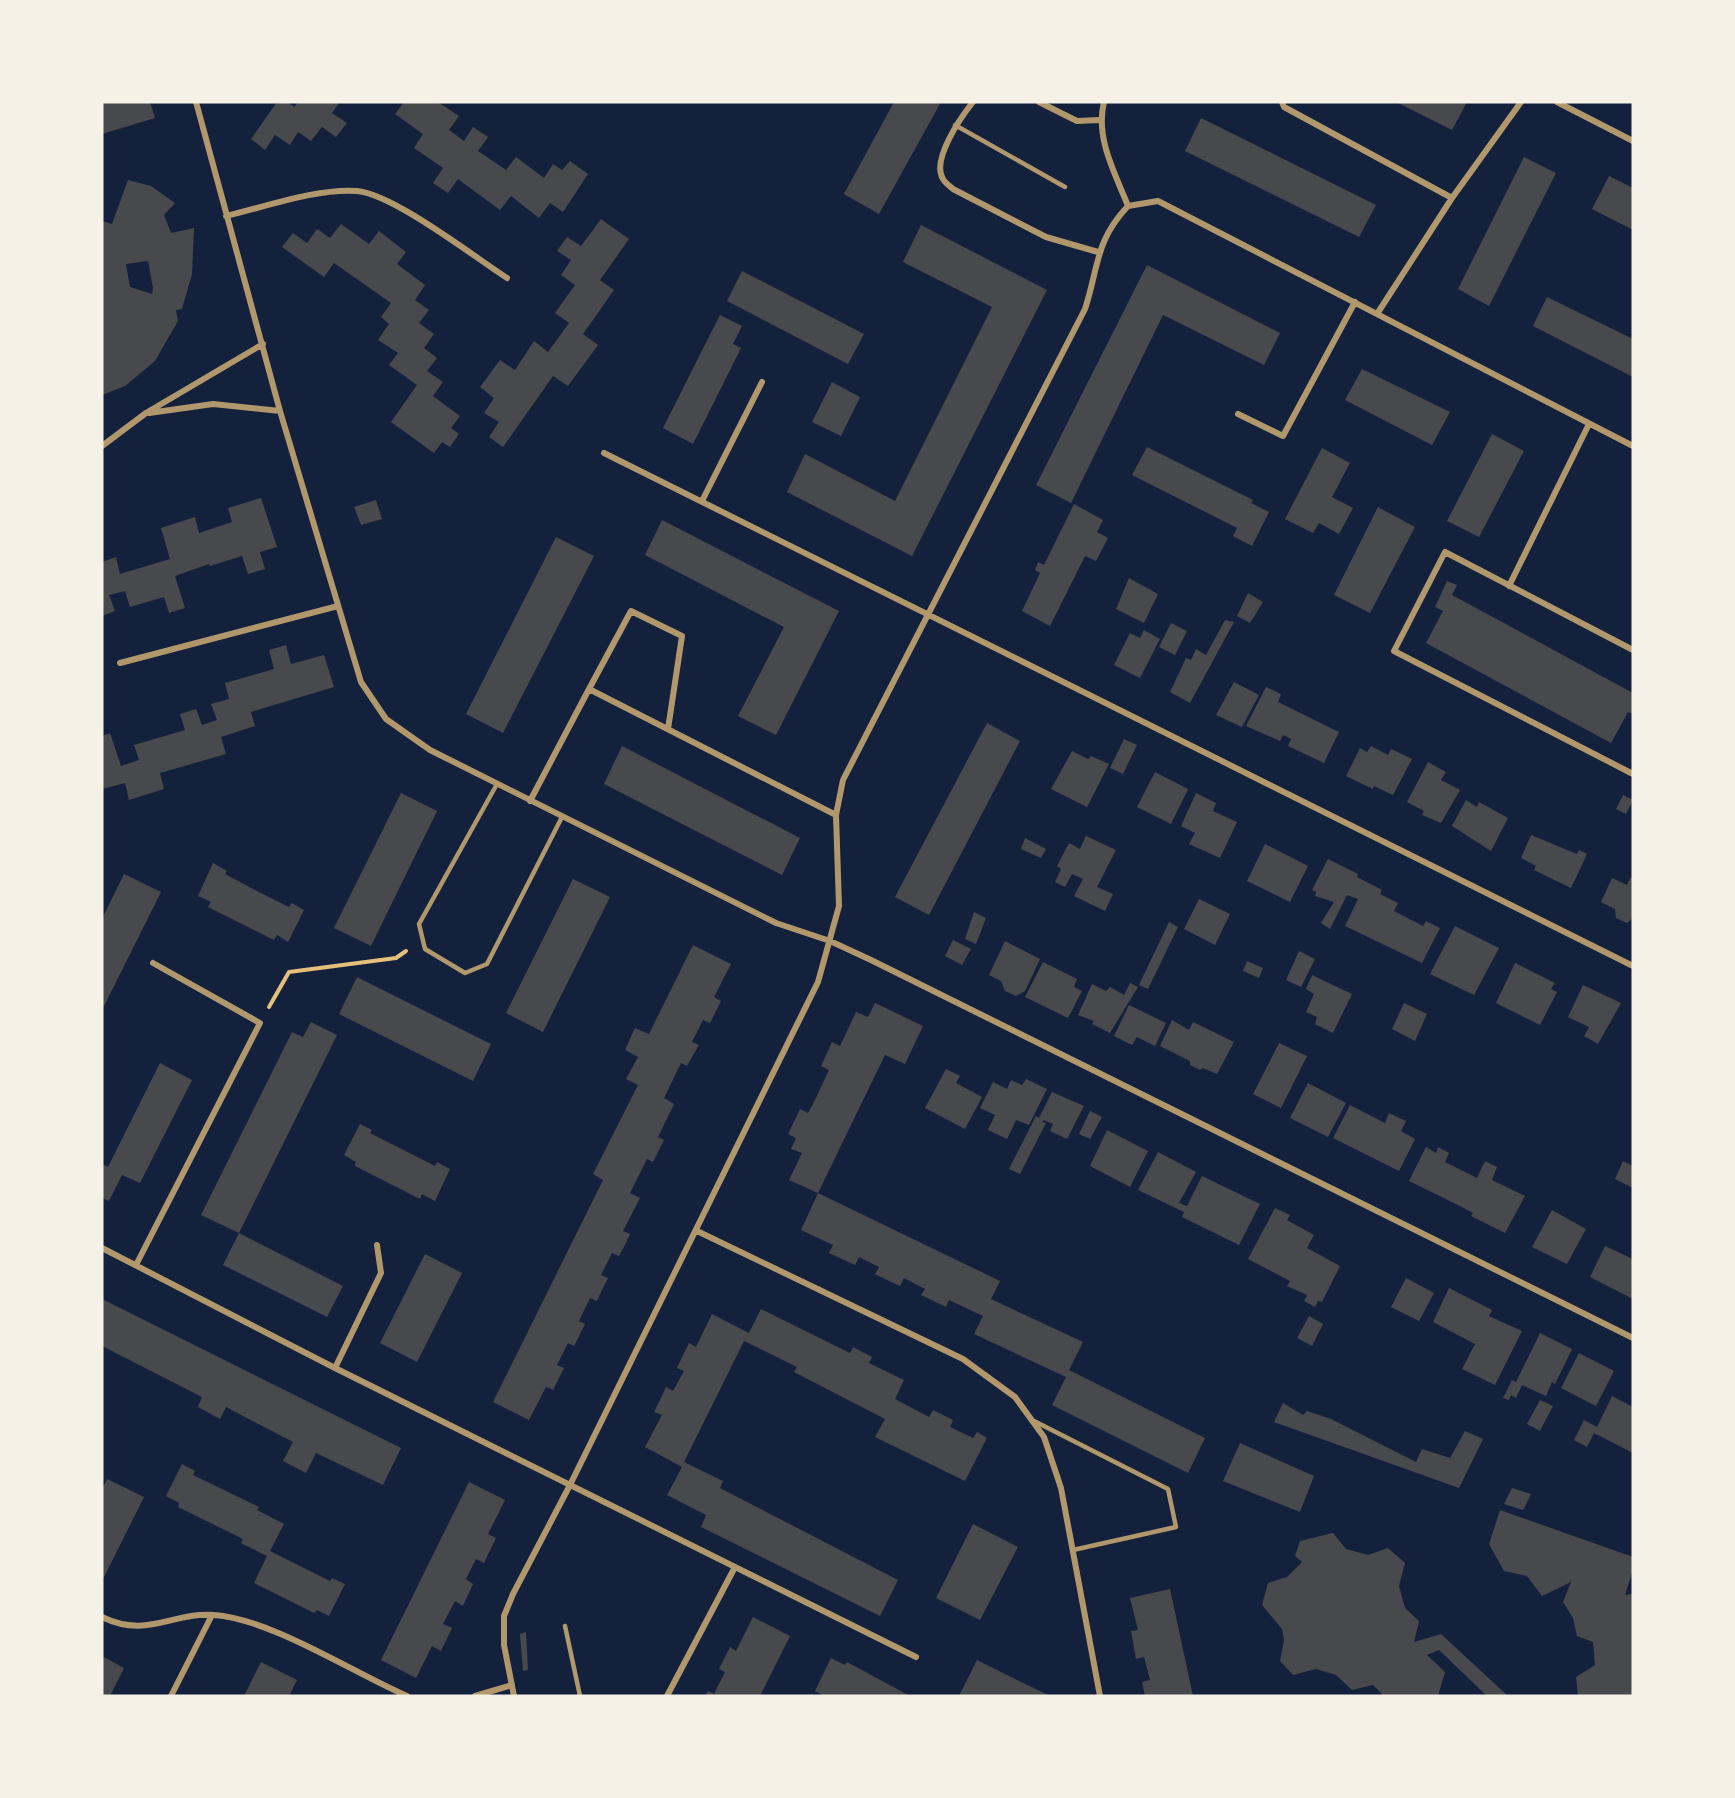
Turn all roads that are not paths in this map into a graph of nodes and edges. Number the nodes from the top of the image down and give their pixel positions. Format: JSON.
{"nodes":[{"id":1,"x":196,"y":102,"type":"edge"},
{"id":2,"x":973,"y":102,"type":"edge"},
{"id":3,"x":1039,"y":102,"type":"edge"},
{"id":4,"x":1104,"y":102,"type":"edge"},
{"id":5,"x":1282,"y":102,"type":"edge"},
{"id":6,"x":1521,"y":102,"type":"edge"},
{"id":7,"x":1557,"y":102,"type":"edge"},
{"id":8,"x":1099,"y":120,"type":"junction"},
{"id":9,"x":955,"y":126,"type":"junction"},
{"id":10,"x":1633,"y":141,"type":"edge"},
{"id":11,"x":1065,"y":187,"type":"dead end"},
{"id":12,"x":1452,"y":198,"type":"junction"},
{"id":13,"x":1128,"y":206,"type":"junction"},
{"id":14,"x":226,"y":216,"type":"junction"},
{"id":15,"x":1098,"y":252,"type":"junction"},
{"id":16,"x":507,"y":278,"type":"dead end"},
{"id":17,"x":1355,"y":302,"type":"junction"},
{"id":18,"x":1377,"y":314,"type":"junction"},
{"id":19,"x":263,"y":344,"type":"junction"},
{"id":20,"x":762,"y":382,"type":"dead end"},
{"id":21,"x":280,"y":411,"type":"junction"},
{"id":22,"x":146,"y":413,"type":"junction"},
{"id":23,"x":1238,"y":414,"type":"dead end"},
{"id":24,"x":1589,"y":424,"type":"junction"},
{"id":25,"x":102,"y":446,"type":"edge"},
{"id":26,"x":1633,"y":446,"type":"edge"},
{"id":27,"x":604,"y":453,"type":"dead end"},
{"id":28,"x":702,"y":501,"type":"junction"},
{"id":29,"x":1509,"y":586,"type":"junction"},
{"id":30,"x":338,"y":606,"type":"junction"},
{"id":31,"x":929,"y":613,"type":"junction"},
{"id":32,"x":1633,"y":650,"type":"edge"},
{"id":33,"x":120,"y":663,"type":"dead end"},
{"id":34,"x":589,"y":689,"type":"junction"},
{"id":35,"x":668,"y":729,"type":"junction"},
{"id":36,"x":1633,"y":774,"type":"edge"},
{"id":37,"x":497,"y":784,"type":"junction"},
{"id":38,"x":530,"y":801,"type":"junction"},
{"id":39,"x":836,"y":814,"type":"junction"},
{"id":40,"x":562,"y":817,"type":"junction"},
{"id":41,"x":830,"y":940,"type":"junction"},
{"id":42,"x":153,"y":963,"type":"dead end"},
{"id":43,"x":1633,"y":966,"type":"edge"},
{"id":44,"x":697,"y":1231,"type":"junction"},
{"id":45,"x":377,"y":1245,"type":"dead end"},
{"id":46,"x":102,"y":1248,"type":"edge"},
{"id":47,"x":136,"y":1265,"type":"junction"},
{"id":48,"x":1633,"y":1338,"type":"edge"},
{"id":49,"x":335,"y":1368,"type":"junction"},
{"id":50,"x":1031,"y":1419,"type":"junction"},
{"id":51,"x":570,"y":1485,"type":"junction"},
{"id":52,"x":1073,"y":1550,"type":"junction"},
{"id":53,"x":735,"y":1567,"type":"junction"},
{"id":54,"x":212,"y":1615,"type":"junction"},
{"id":55,"x":102,"y":1617,"type":"edge"},
{"id":56,"x":565,"y":1626,"type":"dead end"},
{"id":57,"x":916,"y":1657,"type":"dead end"},
{"id":58,"x":512,"y":1685,"type":"junction"},
{"id":59,"x":171,"y":1696,"type":"edge"},
{"id":60,"x":407,"y":1696,"type":"edge"},
{"id":61,"x":475,"y":1696,"type":"edge"},
{"id":62,"x":514,"y":1696,"type":"edge"},
{"id":63,"x":580,"y":1696,"type":"edge"},
{"id":64,"x":667,"y":1696,"type":"edge"},
{"id":65,"x":1100,"y":1696,"type":"edge"}],
"edges":[{"from":1,"to":14,"type":"street"},
{"from":2,"to":9,"type":"street"},
{"from":3,"to":8,"type":"street"},
{"from":4,"to":8,"type":"street"},
{"from":5,"to":12,"type":"street"},
{"from":6,"to":12,"type":"street"},
{"from":7,"to":10,"type":"street"},
{"from":8,"to":13,"type":"street"},
{"from":9,"to":11,"type":"lane"},
{"from":9,"to":15,"type":"street"},
{"from":12,"to":18,"type":"street"},
{"from":13,"to":15,"type":"street"},
{"from":13,"to":17,"type":"street"},
{"from":14,"to":16,"type":"street"},
{"from":14,"to":19,"type":"street"},
{"from":15,"to":31,"type":"street"},
{"from":17,"to":18,"type":"street"},
{"from":17,"to":23,"type":"street"},
{"from":18,"to":24,"type":"street"},
{"from":19,"to":21,"type":"street"},
{"from":19,"to":22,"type":"street"},
{"from":20,"to":28,"type":"street"},
{"from":21,"to":22,"type":"street"},
{"from":21,"to":30,"type":"street"},
{"from":22,"to":25,"type":"street"},
{"from":24,"to":26,"type":"street"},
{"from":24,"to":29,"type":"street"},
{"from":27,"to":28,"type":"street"},
{"from":28,"to":31,"type":"street"},
{"from":29,"to":32,"type":"street"},
{"from":29,"to":36,"type":"street"},
{"from":30,"to":33,"type":"street"},
{"from":30,"to":37,"type":"street"},
{"from":31,"to":39,"type":"street"},
{"from":31,"to":43,"type":"street"},
{"from":34,"to":35,"type":"street"},
{"from":34,"to":35,"type":"street"},
{"from":34,"to":38,"type":"street"},
{"from":35,"to":39,"type":"street"},
{"from":37,"to":38,"type":"street"},
{"from":37,"to":40,"type":"lane"},
{"from":38,"to":40,"type":"street"},
{"from":39,"to":41,"type":"street"},
{"from":40,"to":41,"type":"street"},
{"from":41,"to":44,"type":"street"},
{"from":41,"to":48,"type":"street"},
{"from":42,"to":47,"type":"street"},
{"from":44,"to":50,"type":"street"},
{"from":44,"to":51,"type":"street"},
{"from":45,"to":49,"type":"street"},
{"from":46,"to":47,"type":"street"},
{"from":47,"to":49,"type":"street"},
{"from":49,"to":51,"type":"street"},
{"from":50,"to":52,"type":"street"},
{"from":50,"to":52,"type":"lane"},
{"from":51,"to":53,"type":"street"},
{"from":51,"to":58,"type":"street"},
{"from":52,"to":65,"type":"street"},
{"from":53,"to":57,"type":"street"},
{"from":53,"to":64,"type":"street"},
{"from":54,"to":55,"type":"street"},
{"from":54,"to":59,"type":"street"},
{"from":54,"to":60,"type":"street"},
{"from":56,"to":63,"type":"lane"},
{"from":58,"to":61,"type":"street"},
{"from":58,"to":62,"type":"street"}]}
